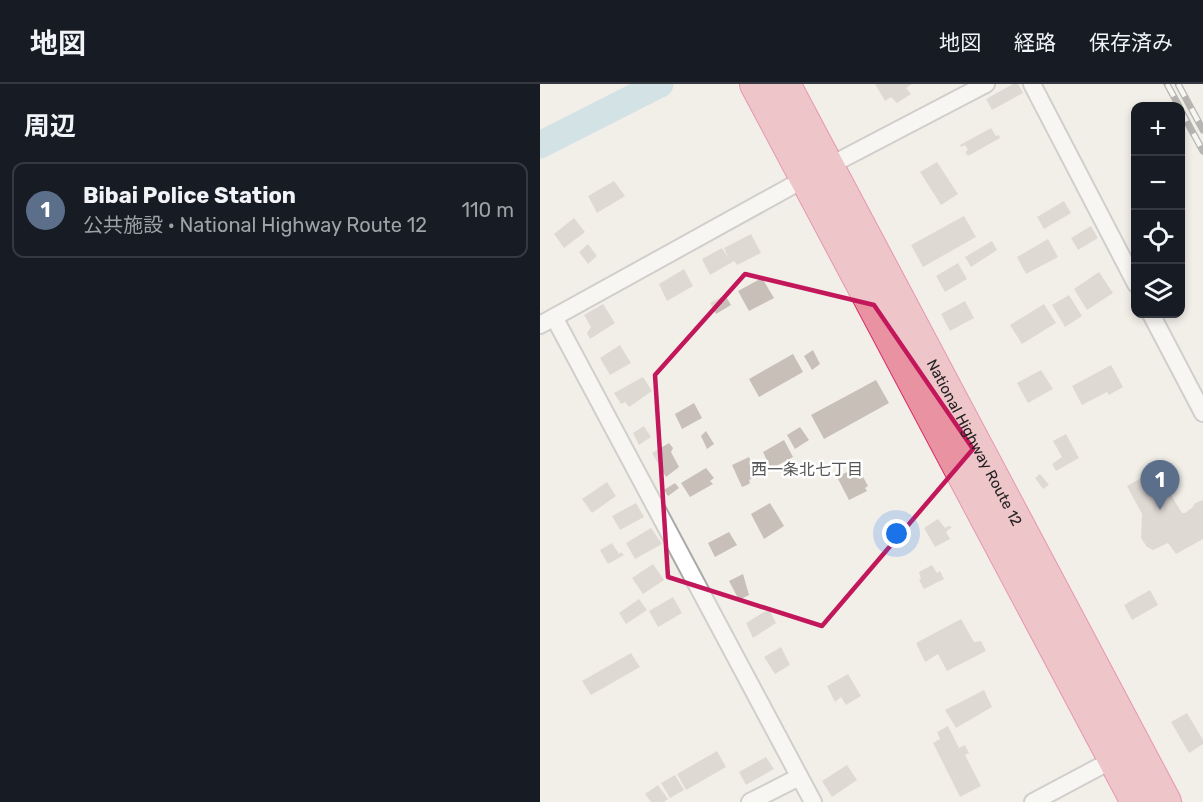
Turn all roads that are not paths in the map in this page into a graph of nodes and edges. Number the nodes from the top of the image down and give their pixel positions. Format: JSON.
{"nodes":[{"id":1,"x":756,"y":84,"type":"edge"},
{"id":2,"x":784,"y":84,"type":"edge"},
{"id":3,"x":986,"y":84,"type":"edge"},
{"id":4,"x":1032,"y":84,"type":"edge"},
{"id":5,"x":817,"y":173,"type":"junction"},
{"id":6,"x":1131,"y":274,"type":"edge"},
{"id":7,"x":1153,"y":318,"type":"edge"},
{"id":8,"x":547,"y":321,"type":"edge"},
{"id":9,"x":1203,"y":413,"type":"edge"},
{"id":10,"x":1114,"y":759,"type":"junction"},
{"id":11,"x":799,"y":777,"type":"junction"},
{"id":12,"x":750,"y":802,"type":"edge"},
{"id":13,"x":813,"y":802,"type":"edge"},
{"id":14,"x":1033,"y":802,"type":"edge"},
{"id":15,"x":1137,"y":802,"type":"edge"},
{"id":16,"x":1165,"y":802,"type":"edge"}],
"edges":[{"from":1,"to":5,"type":"highway","name":"National Highway Route 12"},
{"from":2,"to":5,"type":"highway","name":"National Highway Route 12"},
{"from":3,"to":5,"type":"street"},
{"from":4,"to":6,"type":"street"},
{"from":5,"to":8,"type":"street"},
{"from":5,"to":10,"type":"highway","name":"National Highway Route 12"},
{"from":5,"to":16,"type":"highway","name":"National Highway Route 12"},
{"from":7,"to":9,"type":"street"},
{"from":8,"to":11,"type":"street"},
{"from":10,"to":14,"type":"street"},
{"from":10,"to":15,"type":"highway","name":"National Highway Route 12"},
{"from":11,"to":12,"type":"street"},
{"from":11,"to":13,"type":"street"}]}
